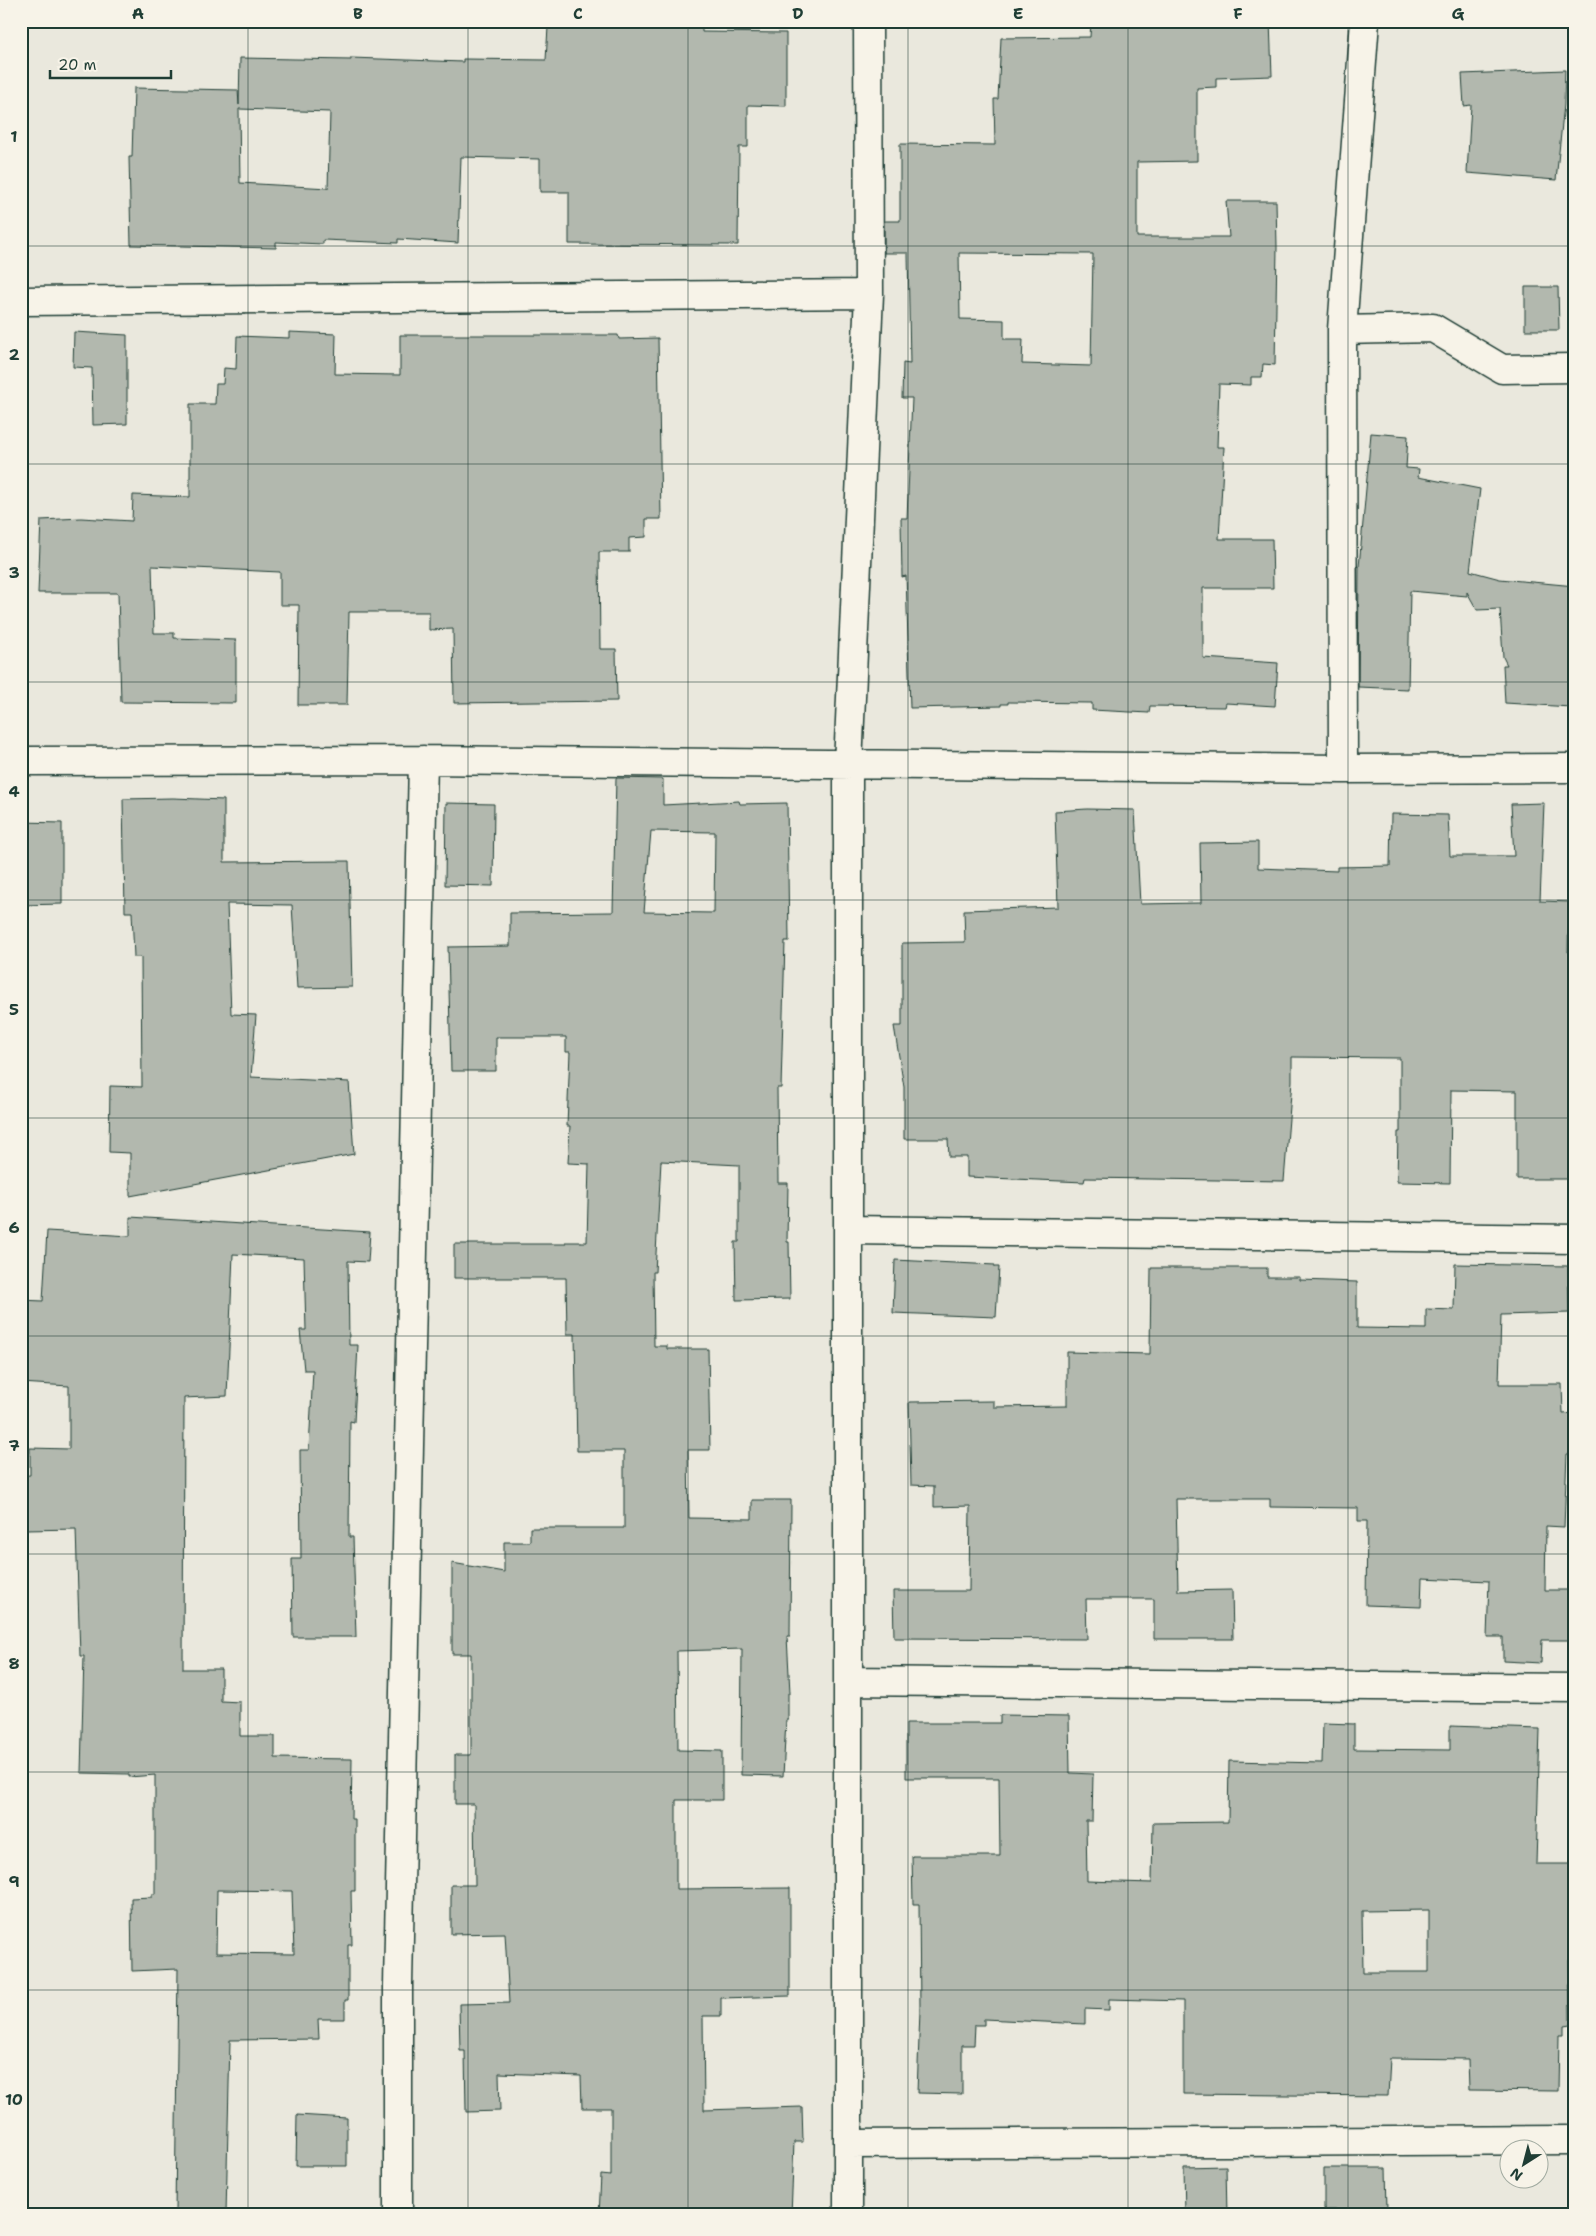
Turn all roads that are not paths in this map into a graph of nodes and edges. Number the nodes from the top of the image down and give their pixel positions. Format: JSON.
{"nodes":[{"id":1,"x":868,"y":21,"type":"edge"},
{"id":2,"x":1365,"y":21,"type":"edge"},
{"id":3,"x":868,"y":294,"type":"junction"},
{"id":4,"x":21,"y":301,"type":"edge"},
{"id":5,"x":1342,"y":330,"type":"junction"},
{"id":6,"x":1575,"y":368,"type":"edge"},
{"id":7,"x":424,"y":760,"type":"junction"},
{"id":8,"x":21,"y":762,"type":"edge"},
{"id":9,"x":848,"y":765,"type":"junction"},
{"id":10,"x":1575,"y":768,"type":"edge"},
{"id":11,"x":1344,"y":769,"type":"junction"},
{"id":12,"x":848,"y":1230,"type":"junction"},
{"id":13,"x":1575,"y":1239,"type":"edge"},
{"id":14,"x":848,"y":1680,"type":"junction"},
{"id":15,"x":1575,"y":1688,"type":"edge"},
{"id":16,"x":1575,"y":2140,"type":"edge"},
{"id":17,"x":848,"y":2144,"type":"junction"},
{"id":18,"x":398,"y":2215,"type":"edge"},
{"id":19,"x":848,"y":2215,"type":"edge"}],
"edges":[{"from":1,"to":3,"type":"street"},
{"from":2,"to":5,"type":"street"},
{"from":3,"to":4,"type":"street"},
{"from":3,"to":9,"type":"street"},
{"from":5,"to":6,"type":"street"},
{"from":5,"to":11,"type":"street"},
{"from":7,"to":8,"type":"street"},
{"from":7,"to":9,"type":"street"},
{"from":7,"to":18,"type":"street"},
{"from":9,"to":11,"type":"street"},
{"from":9,"to":12,"type":"street"},
{"from":10,"to":11,"type":"street"},
{"from":12,"to":13,"type":"street"},
{"from":12,"to":14,"type":"street"},
{"from":14,"to":15,"type":"street"},
{"from":14,"to":17,"type":"street"},
{"from":16,"to":17,"type":"street"},
{"from":17,"to":19,"type":"street"}]}
